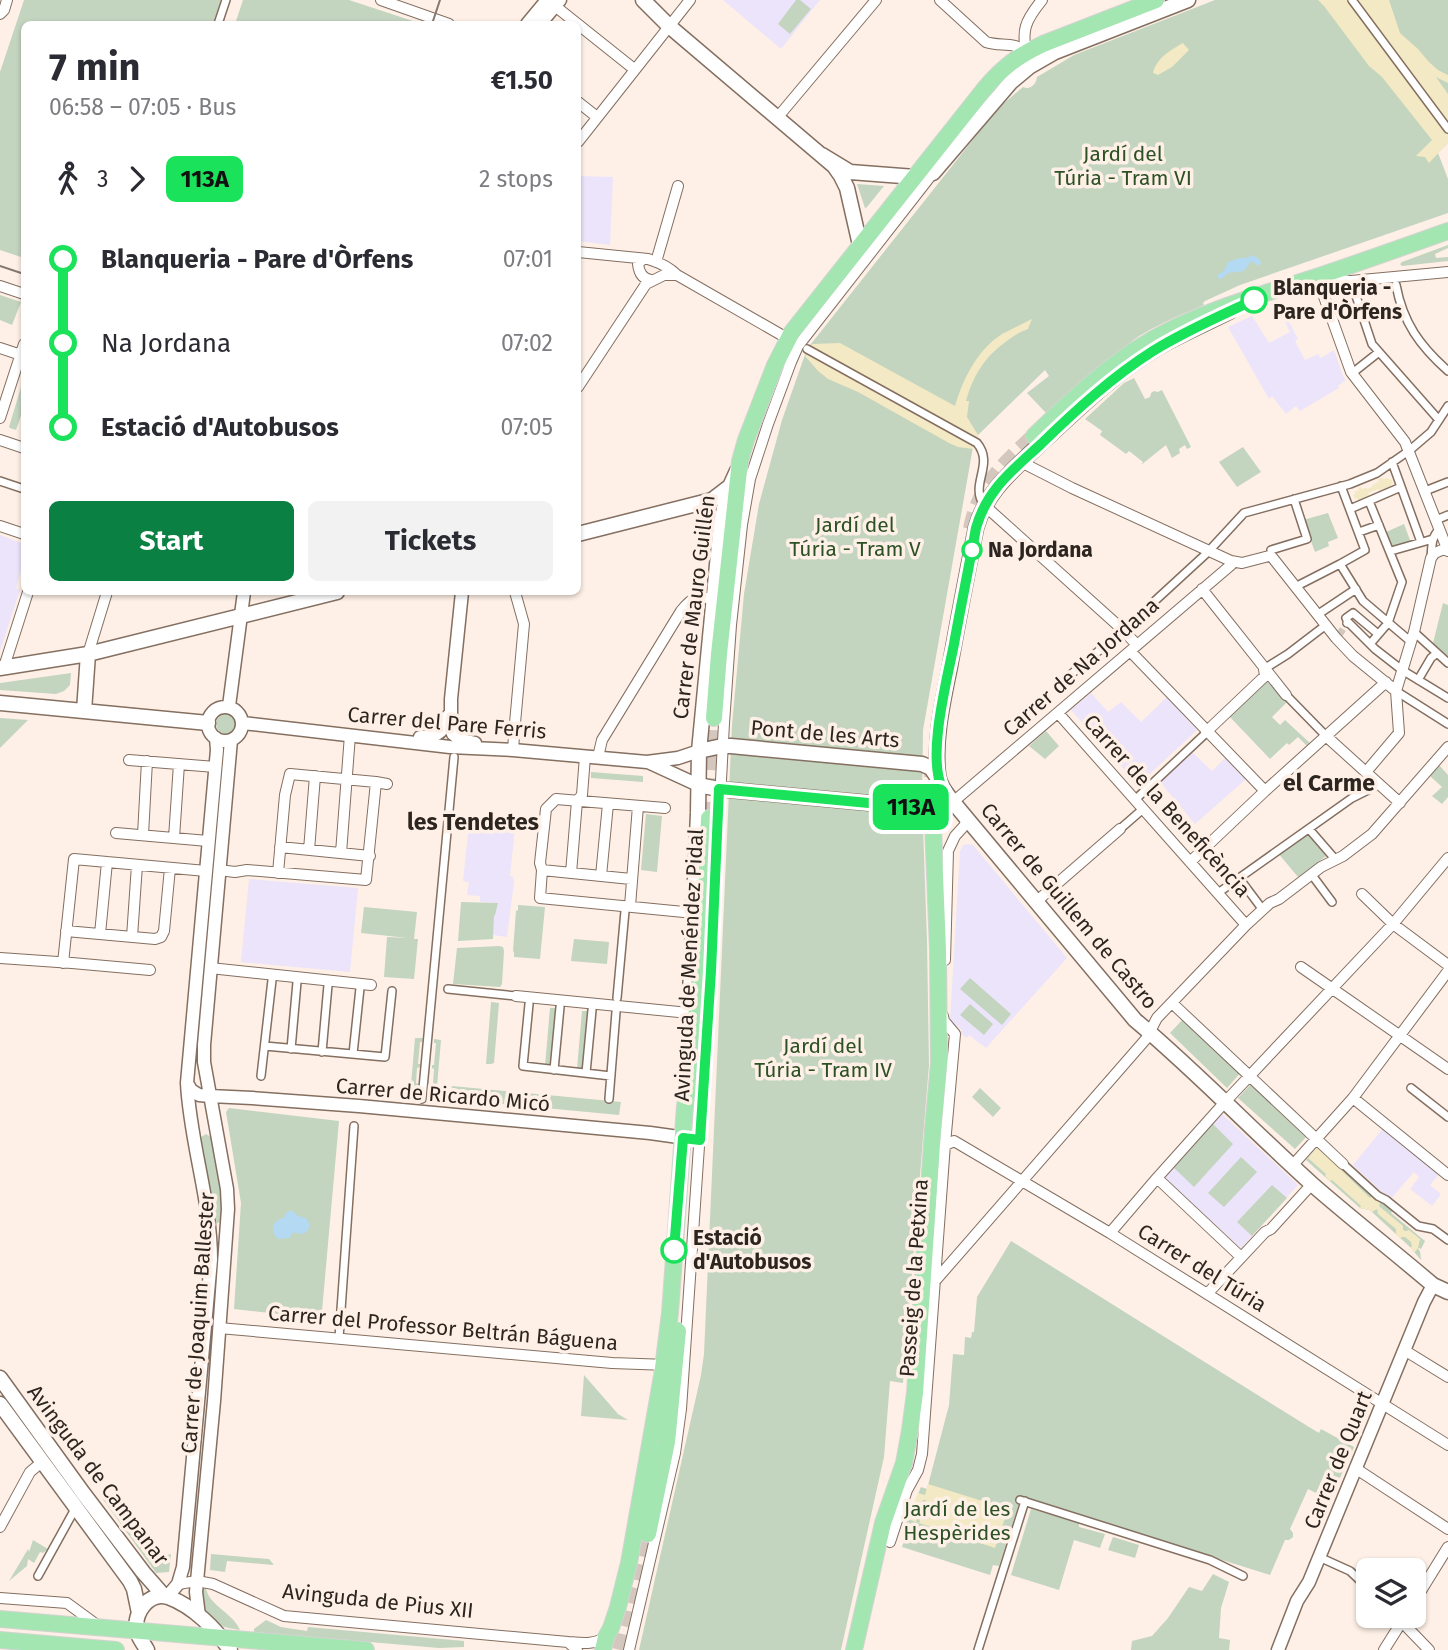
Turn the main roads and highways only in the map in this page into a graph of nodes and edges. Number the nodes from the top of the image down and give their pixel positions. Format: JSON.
{"nodes":[{"id":1,"x":643,"y":0,"type":"edge"},
{"id":2,"x":1156,"y":0,"type":"edge"},
{"id":3,"x":1188,"y":0,"type":"edge"},
{"id":4,"x":822,"y":155,"type":"junction"},
{"id":5,"x":915,"y":177,"type":"junction"},
{"id":6,"x":1448,"y":231,"type":"edge"},
{"id":7,"x":860,"y":245,"type":"junction"},
{"id":8,"x":1275,"y":290,"type":"junction"},
{"id":9,"x":1034,"y":436,"type":"tunnel mouth"},
{"id":10,"x":744,"y":474,"type":"junction"},
{"id":11,"x":729,"y":487,"type":"junction"},
{"id":12,"x":581,"y":533,"type":"edge"},
{"id":13,"x":324,"y":595,"type":"edge"},
{"id":14,"x":88,"y":654,"type":"junction"},
{"id":15,"x":2,"y":667,"type":"edge"},
{"id":16,"x":0,"y":703,"type":"edge"},
{"id":17,"x":84,"y":711,"type":"junction"},
{"id":18,"x":713,"y":718,"type":"tunnel mouth"},
{"id":19,"x":208,"y":723,"type":"road end"},
{"id":20,"x":699,"y":751,"type":"junction"},
{"id":21,"x":698,"y":785,"type":"junction"},
{"id":22,"x":941,"y":785,"type":"junction"},
{"id":23,"x":709,"y":818,"type":"tunnel mouth"},
{"id":24,"x":933,"y":825,"type":"tunnel mouth"},
{"id":25,"x":699,"y":912,"type":"junction"},
{"id":26,"x":685,"y":1106,"type":"junction"},
{"id":27,"x":692,"y":1139,"type":"junction"},
{"id":28,"x":1448,"y":1292,"type":"edge"},
{"id":29,"x":669,"y":1366,"type":"junction"},
{"id":30,"x":0,"y":1378,"type":"edge"},
{"id":31,"x":915,"y":1393,"type":"junction"},
{"id":32,"x":16,"y":1401,"type":"junction"},
{"id":33,"x":3,"y":1408,"type":"edge"},
{"id":34,"x":73,"y":1479,"type":"junction"},
{"id":35,"x":83,"y":1493,"type":"junction"},
{"id":36,"x":65,"y":1494,"type":"junction"},
{"id":37,"x":648,"y":1534,"type":"tunnel mouth"},
{"id":38,"x":166,"y":1596,"type":"junction"},
{"id":39,"x":139,"y":1613,"type":"junction"},
{"id":40,"x":0,"y":1619,"type":"edge"},
{"id":41,"x":137,"y":1630,"type":"junction"},
{"id":42,"x":0,"y":1640,"type":"edge"},
{"id":43,"x":605,"y":1643,"type":"edge"},
{"id":44,"x":226,"y":1644,"type":"edge"},
{"id":45,"x":92,"y":1649,"type":"edge"},
{"id":46,"x":116,"y":1650,"type":"edge"},
{"id":47,"x":147,"y":1650,"type":"edge"},
{"id":48,"x":366,"y":1650,"type":"edge"},
{"id":49,"x":854,"y":1650,"type":"edge"},
{"id":50,"x":864,"y":1650,"type":"edge"}],
"edges":[{"from":1,"to":4,"type":"main road"},
{"from":2,"to":5,"type":"main road"},
{"from":3,"to":5,"type":"main road"},
{"from":4,"to":5,"type":"main road"},
{"from":4,"to":7,"type":"main road"},
{"from":5,"to":7,"type":"main road"},
{"from":6,"to":8,"type":"main road"},
{"from":7,"to":10,"type":"main road"},
{"from":8,"to":9,"type":"main road"},
{"from":8,"to":22,"type":"main road"},
{"from":10,"to":11,"type":"main road","name":"Carrer de Mauro Guillén"},
{"from":10,"to":18,"type":"main road","name":"Carrer de Mauro Guillén"},
{"from":11,"to":12,"type":"main road"},
{"from":11,"to":20,"type":"main road","name":"Carrer de Mauro Guillén"},
{"from":13,"to":14,"type":"main road"},
{"from":14,"to":15,"type":"main road"},
{"from":14,"to":17,"type":"main road"},
{"from":16,"to":17,"type":"main road"},
{"from":17,"to":19,"type":"main road"},
{"from":20,"to":21,"type":"main road","name":"Avinguda de Menéndez Pidal"},
{"from":20,"to":22,"type":"main road","name":"Pont de les Arts"},
{"from":21,"to":22,"type":"main road"},
{"from":21,"to":25,"type":"main road","name":"Avinguda de Menéndez Pidal"},
{"from":22,"to":28,"type":"main road","name":"Carrer de Guillem de Castro"},
{"from":23,"to":25,"type":"main road","name":"Avinguda de Menéndez Pidal"},
{"from":24,"to":31,"type":"main road","name":"Passeig de la Petxina"},
{"from":25,"to":26,"type":"main road","name":"Avinguda de Menéndez Pidal"},
{"from":25,"to":26,"type":"main road","name":"Avinguda de Menéndez Pidal"},
{"from":25,"to":27,"type":"main road","name":"Avinguda de Menéndez Pidal"},
{"from":26,"to":27,"type":"main road","name":"Avinguda de Menéndez Pidal"},
{"from":27,"to":29,"type":"main road","name":"Avinguda de Menéndez Pidal"},
{"from":29,"to":37,"type":"main road","name":"Avinguda de Menéndez Pidal"},
{"from":29,"to":43,"type":"main road","name":"Avinguda de Menéndez Pidal"},
{"from":30,"to":32,"type":"main road","name":"Avinguda de Campanar"},
{"from":31,"to":49,"type":"main road","name":"Passeig de la Petxina"},
{"from":31,"to":50,"type":"main road","name":"Passeig de la Petxina"},
{"from":32,"to":33,"type":"main road"},
{"from":32,"to":34,"type":"main road","name":"Avinguda de Campanar"},
{"from":33,"to":36,"type":"main road","name":"Avinguda de Campanar"},
{"from":34,"to":35,"type":"main road","name":"Avinguda de Campanar"},
{"from":34,"to":36,"type":"main road"},
{"from":35,"to":36,"type":"main road"},
{"from":35,"to":38,"type":"main road","name":"Avinguda de Campanar"},
{"from":36,"to":39,"type":"main road","name":"Avinguda de Campanar"},
{"from":38,"to":39,"type":"main road"},
{"from":38,"to":44,"type":"main road"},
{"from":39,"to":41,"type":"main road"},
{"from":40,"to":41,"type":"main road"},
{"from":41,"to":44,"type":"main road"},
{"from":41,"to":47,"type":"main road"},
{"from":42,"to":45,"type":"main road"},
{"from":44,"to":48,"type":"main road"},
{"from":45,"to":46,"type":"main road"}]}
